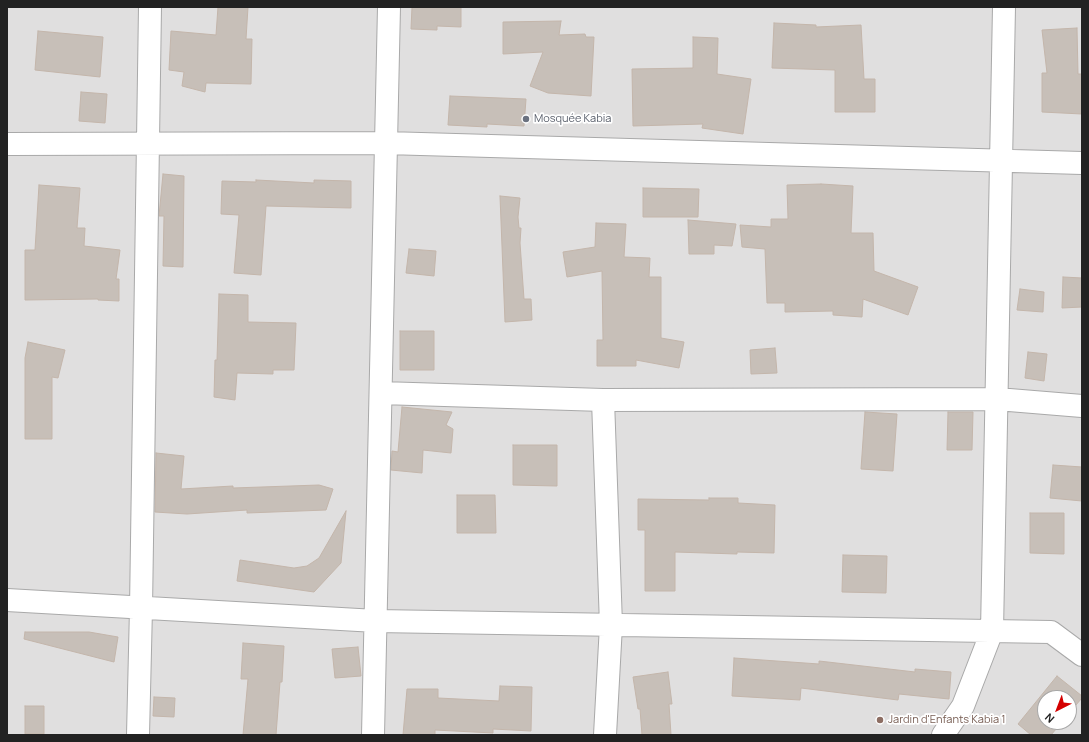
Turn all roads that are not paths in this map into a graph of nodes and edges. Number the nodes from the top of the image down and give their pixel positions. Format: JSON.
{"nodes":[{"id":1,"x":150,"y":7,"type":"edge"},
{"id":2,"x":389,"y":7,"type":"edge"},
{"id":3,"x":1004,"y":7,"type":"edge"},
{"id":4,"x":148,"y":143,"type":"junction"},
{"id":5,"x":386,"y":143,"type":"junction"},
{"id":6,"x":7,"y":144,"type":"edge"},
{"id":7,"x":1002,"y":161,"type":"junction"},
{"id":8,"x":1082,"y":163,"type":"edge"},
{"id":9,"x":381,"y":393,"type":"junction"},
{"id":10,"x":997,"y":399,"type":"junction"},
{"id":11,"x":603,"y":400,"type":"junction"},
{"id":12,"x":1082,"y":406,"type":"edge"},
{"id":13,"x":7,"y":600,"type":"edge"},
{"id":14,"x":141,"y":608,"type":"junction"},
{"id":15,"x":376,"y":621,"type":"junction"},
{"id":16,"x":610,"y":625,"type":"junction"},
{"id":17,"x":992,"y":631,"type":"junction"},
{"id":18,"x":1082,"y":656,"type":"edge"},
{"id":19,"x":138,"y":735,"type":"edge"},
{"id":20,"x":373,"y":735,"type":"edge"},
{"id":21,"x":605,"y":735,"type":"edge"},
{"id":22,"x":943,"y":735,"type":"edge"}],
"edges":[{"from":1,"to":4,"type":"street"},
{"from":2,"to":5,"type":"street"},
{"from":3,"to":7,"type":"street"},
{"from":4,"to":5,"type":"street"},
{"from":4,"to":6,"type":"street"},
{"from":4,"to":14,"type":"street"},
{"from":5,"to":7,"type":"street"},
{"from":5,"to":9,"type":"street"},
{"from":7,"to":8,"type":"street"},
{"from":7,"to":10,"type":"street"},
{"from":9,"to":11,"type":"street"},
{"from":9,"to":15,"type":"street"},
{"from":10,"to":11,"type":"street"},
{"from":10,"to":12,"type":"street"},
{"from":10,"to":17,"type":"street"},
{"from":11,"to":16,"type":"street"},
{"from":13,"to":14,"type":"street"},
{"from":14,"to":15,"type":"street"},
{"from":14,"to":19,"type":"street"},
{"from":15,"to":16,"type":"street"},
{"from":15,"to":20,"type":"street"},
{"from":16,"to":17,"type":"street"},
{"from":16,"to":21,"type":"street"},
{"from":17,"to":18,"type":"street"},
{"from":17,"to":22,"type":"street"}]}
